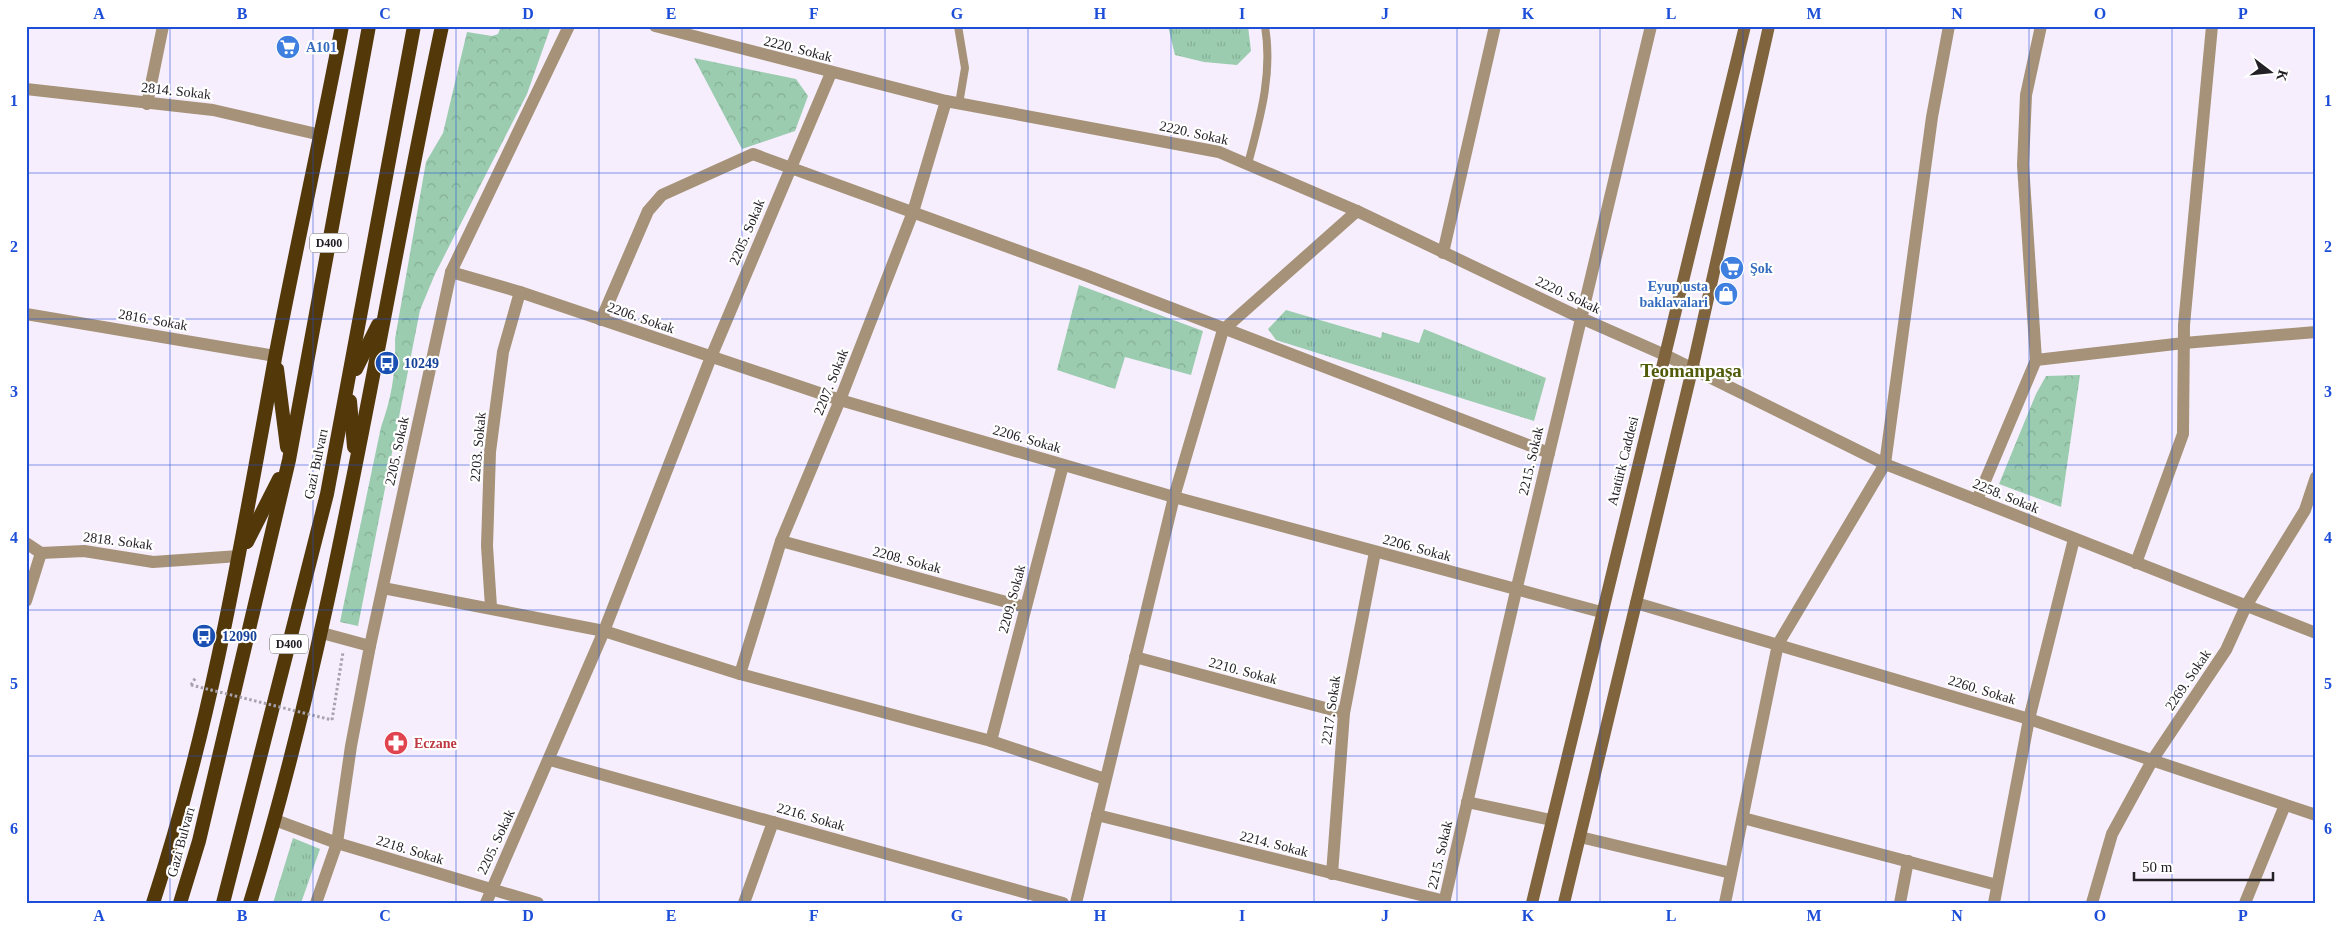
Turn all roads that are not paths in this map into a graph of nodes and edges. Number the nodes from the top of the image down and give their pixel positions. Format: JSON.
{"nodes":[{"id":1,"x":163,"y":26,"type":"edge"},
{"id":2,"x":342,"y":26,"type":"edge"},
{"id":3,"x":369,"y":26,"type":"edge"},
{"id":4,"x":414,"y":26,"type":"edge"},
{"id":5,"x":442,"y":26,"type":"edge"},
{"id":6,"x":569,"y":26,"type":"edge"},
{"id":7,"x":655,"y":26,"type":"edge"},
{"id":8,"x":958,"y":26,"type":"edge"},
{"id":9,"x":1265,"y":26,"type":"edge"},
{"id":10,"x":1495,"y":26,"type":"edge"},
{"id":11,"x":1651,"y":26,"type":"edge"},
{"id":12,"x":1745,"y":26,"type":"edge"},
{"id":13,"x":1769,"y":26,"type":"edge"},
{"id":14,"x":1949,"y":26,"type":"edge"},
{"id":15,"x":2041,"y":26,"type":"edge"},
{"id":16,"x":2212,"y":26,"type":"edge"},
{"id":17,"x":831,"y":73,"type":"junction"},
{"id":18,"x":26,"y":89,"type":"edge"},
{"id":19,"x":946,"y":101,"type":"junction"},
{"id":20,"x":147,"y":104,"type":"junction"},
{"id":21,"x":959,"y":104,"type":"junction"},
{"id":22,"x":321,"y":135,"type":"junction"},
{"id":23,"x":1248,"y":164,"type":"junction"},
{"id":24,"x":791,"y":166,"type":"junction"},
{"id":25,"x":1357,"y":210,"type":"junction"},
{"id":26,"x":913,"y":212,"type":"junction"},
{"id":27,"x":1442,"y":253,"type":"junction"},
{"id":28,"x":451,"y":272,"type":"junction"},
{"id":29,"x":520,"y":292,"type":"junction"},
{"id":30,"x":385,"y":311,"type":"junction"},
{"id":31,"x":26,"y":314,"type":"edge"},
{"id":32,"x":1581,"y":318,"type":"junction"},
{"id":33,"x":601,"y":320,"type":"junction"},
{"id":34,"x":1223,"y":330,"type":"junction"},
{"id":35,"x":2316,"y":332,"type":"edge"},
{"id":36,"x":2184,"y":343,"type":"junction"},
{"id":37,"x":1665,"y":355,"type":"junction"},
{"id":38,"x":276,"y":356,"type":"junction"},
{"id":39,"x":711,"y":357,"type":"junction"},
{"id":40,"x":2036,"y":360,"type":"junction"},
{"id":41,"x":1692,"y":370,"type":"junction"},
{"id":42,"x":349,"y":383,"type":"junction"},
{"id":43,"x":840,"y":400,"type":"junction"},
{"id":44,"x":1549,"y":453,"type":"junction"},
{"id":45,"x":289,"y":460,"type":"junction"},
{"id":46,"x":1885,"y":464,"type":"junction"},
{"id":47,"x":356,"y":465,"type":"junction"},
{"id":48,"x":1063,"y":465,"type":"junction"},
{"id":49,"x":2316,"y":477,"type":"edge"},
{"id":50,"x":1174,"y":497,"type":"junction"},
{"id":51,"x":1977,"y":500,"type":"junction"},
{"id":52,"x":2310,"y":511,"type":"edge"},
{"id":53,"x":2074,"y":539,"type":"junction"},
{"id":54,"x":781,"y":541,"type":"junction"},
{"id":55,"x":26,"y":543,"type":"edge"},
{"id":56,"x":1375,"y":552,"type":"junction"},
{"id":57,"x":41,"y":553,"type":"junction"},
{"id":58,"x":239,"y":556,"type":"junction"},
{"id":59,"x":2136,"y":563,"type":"junction"},
{"id":60,"x":382,"y":588,"type":"junction"},
{"id":61,"x":1516,"y":590,"type":"junction"},
{"id":62,"x":26,"y":601,"type":"edge"},
{"id":63,"x":1636,"y":603,"type":"junction"},
{"id":64,"x":2246,"y":606,"type":"junction"},
{"id":65,"x":491,"y":607,"type":"junction"},
{"id":66,"x":1025,"y":607,"type":"junction"},
{"id":67,"x":1601,"y":612,"type":"junction"},
{"id":68,"x":604,"y":631,"type":"junction"},
{"id":69,"x":322,"y":633,"type":"junction"},
{"id":70,"x":2316,"y":633,"type":"edge"},
{"id":71,"x":1778,"y":644,"type":"junction"},
{"id":72,"x":370,"y":646,"type":"junction"},
{"id":73,"x":1135,"y":657,"type":"junction"},
{"id":74,"x":740,"y":674,"type":"junction"},
{"id":75,"x":1344,"y":713,"type":"junction"},
{"id":76,"x":2029,"y":720,"type":"junction"},
{"id":77,"x":991,"y":741,"type":"junction"},
{"id":78,"x":2153,"y":759,"type":"junction"},
{"id":79,"x":550,"y":760,"type":"junction"},
{"id":80,"x":1105,"y":779,"type":"junction"},
{"id":81,"x":1467,"y":802,"type":"junction"},
{"id":82,"x":2285,"y":805,"type":"junction"},
{"id":83,"x":1097,"y":815,"type":"junction"},
{"id":84,"x":2316,"y":815,"type":"edge"},
{"id":85,"x":1742,"y":818,"type":"junction"},
{"id":86,"x":275,"y":820,"type":"junction"},
{"id":87,"x":1551,"y":820,"type":"junction"},
{"id":88,"x":773,"y":822,"type":"junction"},
{"id":89,"x":1580,"y":837,"type":"junction"},
{"id":90,"x":338,"y":843,"type":"junction"},
{"id":91,"x":1908,"y":862,"type":"junction"},
{"id":92,"x":1731,"y":873,"type":"junction"},
{"id":93,"x":1332,"y":874,"type":"junction"},
{"id":94,"x":1997,"y":885,"type":"junction"},
{"id":95,"x":490,"y":890,"type":"junction"},
{"id":96,"x":1445,"y":902,"type":"edge"},
{"id":97,"x":153,"y":903,"type":"edge"},
{"id":98,"x":180,"y":903,"type":"edge"},
{"id":99,"x":223,"y":903,"type":"edge"},
{"id":100,"x":250,"y":903,"type":"edge"},
{"id":101,"x":316,"y":903,"type":"edge"},
{"id":102,"x":486,"y":903,"type":"edge"},
{"id":103,"x":538,"y":903,"type":"edge"},
{"id":104,"x":744,"y":903,"type":"edge"},
{"id":105,"x":1063,"y":903,"type":"edge"},
{"id":106,"x":1076,"y":903,"type":"edge"},
{"id":107,"x":1532,"y":903,"type":"edge"},
{"id":108,"x":1564,"y":903,"type":"edge"},
{"id":109,"x":1724,"y":903,"type":"edge"},
{"id":110,"x":1900,"y":903,"type":"edge"},
{"id":111,"x":1994,"y":903,"type":"edge"},
{"id":112,"x":2092,"y":903,"type":"edge"},
{"id":113,"x":2246,"y":903,"type":"edge"}],
"edges":[{"from":1,"to":20,"type":"street"},
{"from":2,"to":22,"type":"highway"},
{"from":3,"to":45,"type":"highway","name":"Gazi Bulvarı","number":"D400"},
{"from":4,"to":42,"type":"highway","name":"Gazi Bulvarı","number":"D400"},
{"from":5,"to":30,"type":"highway"},
{"from":6,"to":28,"type":"street","name":"2205. Sokak"},
{"from":7,"to":17,"type":"street","name":"2220. Sokak"},
{"from":8,"to":21,"type":"lane"},
{"from":9,"to":23,"type":"lane"},
{"from":10,"to":27,"type":"street"},
{"from":11,"to":32,"type":"street","name":"2215. Sokak"},
{"from":12,"to":37,"type":"main road","name":"Atatürk Caddesi"},
{"from":13,"to":41,"type":"main road"},
{"from":14,"to":46,"type":"street"},
{"from":15,"to":40,"type":"street"},
{"from":16,"to":36,"type":"street"},
{"from":17,"to":19,"type":"street","name":"2220. Sokak"},
{"from":17,"to":24,"type":"street","name":"2205. Sokak"},
{"from":18,"to":20,"type":"street","name":"2814. Sokak"},
{"from":19,"to":21,"type":"street","name":"2220. Sokak"},
{"from":19,"to":26,"type":"street","name":"2207. Sokak"},
{"from":20,"to":22,"type":"street","name":"2814. Sokak"},
{"from":21,"to":23,"type":"street","name":"2220. Sokak"},
{"from":22,"to":38,"type":"highway"},
{"from":23,"to":25,"type":"street","name":"2220. Sokak"},
{"from":24,"to":26,"type":"street"},
{"from":24,"to":33,"type":"street"},
{"from":24,"to":39,"type":"street","name":"2205. Sokak"},
{"from":25,"to":27,"type":"street","name":"2220. Sokak"},
{"from":25,"to":34,"type":"street"},
{"from":26,"to":34,"type":"street"},
{"from":26,"to":43,"type":"street","name":"2207. Sokak"},
{"from":27,"to":32,"type":"street","name":"2220. Sokak"},
{"from":28,"to":29,"type":"street","name":"2206. Sokak"},
{"from":28,"to":60,"type":"street","name":"2205. Sokak"},
{"from":29,"to":33,"type":"street","name":"2206. Sokak"},
{"from":29,"to":65,"type":"street","name":"2203. Sokak"},
{"from":30,"to":42,"type":"highway"},
{"from":30,"to":47,"type":"highway"},
{"from":31,"to":38,"type":"street","name":"2816. Sokak"},
{"from":32,"to":37,"type":"street","name":"2220. Sokak"},
{"from":32,"to":44,"type":"street","name":"2215. Sokak"},
{"from":33,"to":39,"type":"street","name":"2206. Sokak"},
{"from":34,"to":44,"type":"street"},
{"from":34,"to":50,"type":"street"},
{"from":35,"to":36,"type":"street"},
{"from":36,"to":40,"type":"street"},
{"from":36,"to":59,"type":"street"},
{"from":37,"to":41,"type":"street","name":"2220. Sokak"},
{"from":37,"to":67,"type":"main road","name":"Atatürk Caddesi"},
{"from":38,"to":45,"type":"highway"},
{"from":38,"to":58,"type":"highway"},
{"from":39,"to":43,"type":"street","name":"2206. Sokak"},
{"from":39,"to":68,"type":"street","name":"2205. Sokak"},
{"from":40,"to":51,"type":"street"},
{"from":41,"to":46,"type":"street","name":"2258. Sokak"},
{"from":41,"to":63,"type":"main road"},
{"from":42,"to":47,"type":"highway"},
{"from":42,"to":99,"type":"highway","name":"Gazi Bulvarı","number":"D400"},
{"from":43,"to":48,"type":"street","name":"2206. Sokak"},
{"from":43,"to":54,"type":"street","name":"2207. Sokak"},
{"from":44,"to":61,"type":"street","name":"2215. Sokak"},
{"from":45,"to":58,"type":"highway"},
{"from":45,"to":98,"type":"highway","name":"Gazi Bulvarı","number":"D400"},
{"from":46,"to":51,"type":"street","name":"2258. Sokak"},
{"from":46,"to":71,"type":"street"},
{"from":47,"to":69,"type":"highway"},
{"from":48,"to":50,"type":"street","name":"2206. Sokak"},
{"from":48,"to":66,"type":"street","name":"2209. Sokak"},
{"from":49,"to":52,"type":"street","name":"2269. Sokak"},
{"from":50,"to":56,"type":"street","name":"2206. Sokak"},
{"from":50,"to":73,"type":"street"},
{"from":51,"to":53,"type":"street","name":"2258. Sokak"},
{"from":52,"to":64,"type":"street","name":"2269. Sokak"},
{"from":53,"to":59,"type":"street","name":"2258. Sokak"},
{"from":53,"to":76,"type":"street"},
{"from":54,"to":66,"type":"street","name":"2208. Sokak"},
{"from":54,"to":74,"type":"street","name":"2207. Sokak"},
{"from":55,"to":57,"type":"street"},
{"from":56,"to":61,"type":"street","name":"2206. Sokak"},
{"from":56,"to":75,"type":"street","name":"2217. Sokak"},
{"from":57,"to":58,"type":"street","name":"2818. Sokak"},
{"from":57,"to":62,"type":"street"},
{"from":58,"to":97,"type":"highway"},
{"from":59,"to":64,"type":"street","name":"2258. Sokak"},
{"from":60,"to":65,"type":"street"},
{"from":60,"to":72,"type":"street","name":"2205. Sokak"},
{"from":61,"to":67,"type":"street","name":"2206. Sokak"},
{"from":61,"to":81,"type":"street","name":"2215. Sokak"},
{"from":63,"to":71,"type":"street","name":"2260. Sokak"},
{"from":63,"to":89,"type":"main road"},
{"from":64,"to":70,"type":"street","name":"2258. Sokak"},
{"from":64,"to":78,"type":"street","name":"2269. Sokak"},
{"from":65,"to":68,"type":"street"},
{"from":66,"to":77,"type":"street","name":"2209. Sokak"},
{"from":67,"to":87,"type":"main road","name":"Atatürk Caddesi"},
{"from":68,"to":74,"type":"street"},
{"from":68,"to":79,"type":"street","name":"2205. Sokak"},
{"from":69,"to":72,"type":"street"},
{"from":69,"to":86,"type":"highway"},
{"from":71,"to":76,"type":"street","name":"2260. Sokak"},
{"from":71,"to":85,"type":"street"},
{"from":72,"to":90,"type":"street","name":"2205. Sokak"},
{"from":73,"to":75,"type":"street","name":"2210. Sokak"},
{"from":73,"to":80,"type":"street"},
{"from":74,"to":77,"type":"street"},
{"from":75,"to":93,"type":"street","name":"2217. Sokak"},
{"from":76,"to":78,"type":"street","name":"2260. Sokak"},
{"from":76,"to":94,"type":"street"},
{"from":77,"to":80,"type":"street"},
{"from":78,"to":82,"type":"street","name":"2260. Sokak"},
{"from":78,"to":112,"type":"street","name":"2269. Sokak"},
{"from":79,"to":88,"type":"street","name":"2216. Sokak"},
{"from":79,"to":95,"type":"street","name":"2205. Sokak"},
{"from":80,"to":83,"type":"street"},
{"from":81,"to":87,"type":"street"},
{"from":81,"to":96,"type":"street","name":"2215. Sokak"},
{"from":82,"to":84,"type":"street","name":"2260. Sokak"},
{"from":82,"to":113,"type":"street"},
{"from":83,"to":93,"type":"street","name":"2214. Sokak"},
{"from":83,"to":106,"type":"street"},
{"from":85,"to":91,"type":"street"},
{"from":85,"to":92,"type":"street"},
{"from":86,"to":90,"type":"street","name":"2218. Sokak"},
{"from":86,"to":100,"type":"highway"},
{"from":87,"to":107,"type":"main road","name":"Atatürk Caddesi"},
{"from":88,"to":104,"type":"street"},
{"from":88,"to":105,"type":"street","name":"2216. Sokak"},
{"from":89,"to":92,"type":"street"},
{"from":89,"to":108,"type":"main road"},
{"from":90,"to":95,"type":"street","name":"2218. Sokak"},
{"from":90,"to":101,"type":"street","name":"2205. Sokak"},
{"from":91,"to":94,"type":"street"},
{"from":91,"to":110,"type":"street"},
{"from":92,"to":109,"type":"street"},
{"from":93,"to":96,"type":"street","name":"2214. Sokak"},
{"from":94,"to":111,"type":"street"},
{"from":95,"to":102,"type":"street","name":"2205. Sokak"},
{"from":95,"to":103,"type":"street","name":"2218. Sokak"}]}
